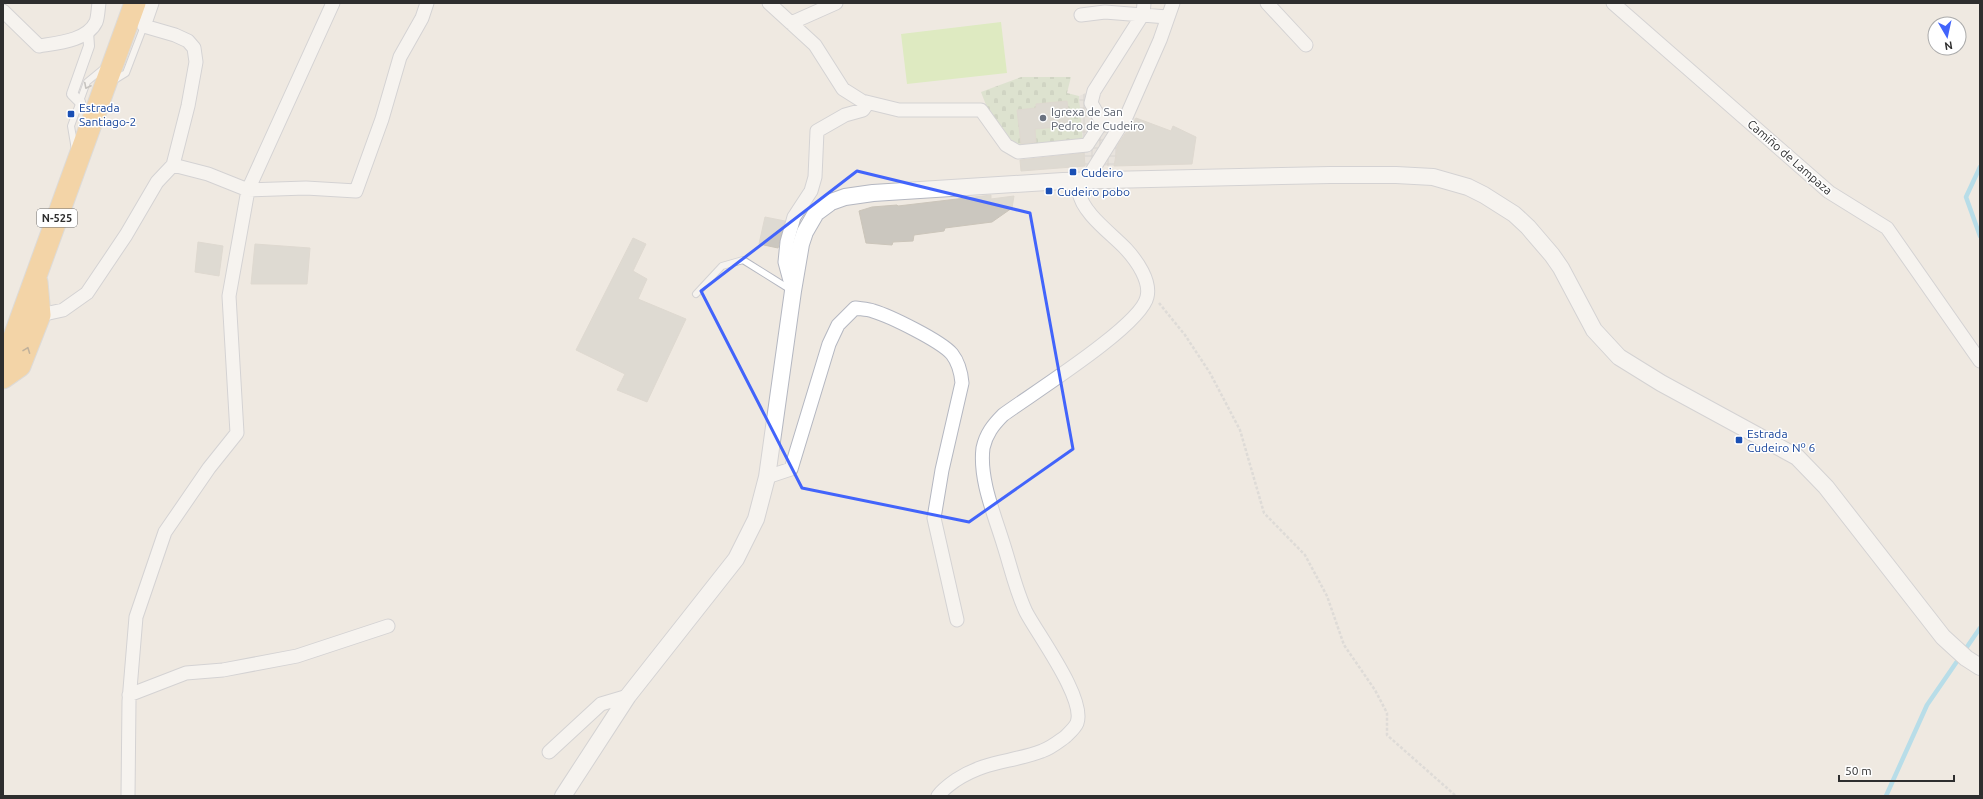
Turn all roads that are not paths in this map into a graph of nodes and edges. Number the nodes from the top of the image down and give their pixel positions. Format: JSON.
{"nodes":[{"id":1,"x":99,"y":3,"type":"edge"},
{"id":2,"x":152,"y":3,"type":"edge"},
{"id":3,"x":333,"y":3,"type":"edge"},
{"id":4,"x":427,"y":3,"type":"edge"},
{"id":5,"x":769,"y":3,"type":"edge"},
{"id":6,"x":836,"y":3,"type":"edge"},
{"id":7,"x":1173,"y":3,"type":"edge"},
{"id":8,"x":1267,"y":3,"type":"edge"},
{"id":9,"x":1613,"y":3,"type":"edge"},
{"id":10,"x":1143,"y":9,"type":"edge"},
{"id":11,"x":3,"y":11,"type":"edge"},
{"id":12,"x":1081,"y":15,"type":"dead end"},
{"id":13,"x":136,"y":17,"type":"edge"},
{"id":14,"x":1167,"y":17,"type":"junction"},
{"id":15,"x":791,"y":23,"type":"junction"},
{"id":16,"x":92,"y":27,"type":"junction"},
{"id":17,"x":1306,"y":46,"type":"dead end"},
{"id":18,"x":114,"y":59,"type":"junction"},
{"id":19,"x":104,"y":86,"type":"junction"},
{"id":20,"x":80,"y":102,"type":"junction"},
{"id":21,"x":868,"y":103,"type":"junction"},
{"id":22,"x":1102,"y":122,"type":"junction"},
{"id":23,"x":1123,"y":122,"type":"junction"},
{"id":24,"x":76,"y":162,"type":"junction"},
{"id":25,"x":173,"y":165,"type":"junction"},
{"id":26,"x":1085,"y":180,"type":"junction"},
{"id":27,"x":248,"y":190,"type":"junction"},
{"id":28,"x":37,"y":273,"type":"junction"},
{"id":29,"x":793,"y":291,"type":"junction"},
{"id":30,"x":696,"y":294,"type":"dead end"},
{"id":31,"x":40,"y":315,"type":"junction"},
{"id":32,"x":1980,"y":361,"type":"edge"},
{"id":33,"x":3,"y":367,"type":"edge"},
{"id":34,"x":3,"y":378,"type":"edge"},
{"id":35,"x":767,"y":477,"type":"junction"},
{"id":36,"x":957,"y":620,"type":"dead end"},
{"id":37,"x":388,"y":626,"type":"dead end"},
{"id":38,"x":1980,"y":667,"type":"edge"},
{"id":39,"x":129,"y":696,"type":"junction"},
{"id":40,"x":628,"y":696,"type":"junction"},
{"id":41,"x":549,"y":752,"type":"dead end"},
{"id":42,"x":128,"y":796,"type":"edge"},
{"id":43,"x":564,"y":796,"type":"edge"},
{"id":44,"x":938,"y":796,"type":"edge"}],
"edges":[{"from":1,"to":16,"type":"street"},
{"from":2,"to":13,"type":"street"},
{"from":3,"to":27,"type":"street"},
{"from":4,"to":27,"type":"street"},
{"from":5,"to":15,"type":"street"},
{"from":6,"to":15,"type":"street"},
{"from":7,"to":14,"type":"street"},
{"from":8,"to":17,"type":"street"},
{"from":9,"to":32,"type":"street","name":"Camiño de Lampaza"},
{"from":10,"to":12,"type":"street"},
{"from":10,"to":14,"type":"street"},
{"from":10,"to":22,"type":"street"},
{"from":11,"to":16,"type":"street"},
{"from":13,"to":18,"type":"highway","number":"N-525"},
{"from":13,"to":19,"type":"lane"},
{"from":13,"to":25,"type":"street"},
{"from":14,"to":23,"type":"street"},
{"from":15,"to":21,"type":"street"},
{"from":16,"to":20,"type":"street"},
{"from":18,"to":19,"type":"highway","number":"N-525"},
{"from":18,"to":20,"type":"lane","one_way":true},
{"from":19,"to":24,"type":"highway","number":"N-525"},
{"from":20,"to":24,"type":"lane"},
{"from":21,"to":22,"type":"street"},
{"from":21,"to":29,"type":"street"},
{"from":22,"to":23,"type":"street"},
{"from":23,"to":26,"type":"street"},
{"from":24,"to":28,"type":"highway","number":"N-525"},
{"from":25,"to":27,"type":"street"},
{"from":25,"to":31,"type":"street"},
{"from":26,"to":29,"type":"street"},
{"from":26,"to":38,"type":"street"},
{"from":26,"to":44,"type":"street"},
{"from":27,"to":39,"type":"street"},
{"from":28,"to":31,"type":"highway"},
{"from":28,"to":33,"type":"highway","number":"N-525"},
{"from":29,"to":30,"type":"lane"},
{"from":29,"to":35,"type":"street"},
{"from":34,"to":31,"type":"highway","one_way":true},
{"from":35,"to":36,"type":"street"},
{"from":35,"to":40,"type":"street"},
{"from":37,"to":39,"type":"street"},
{"from":39,"to":42,"type":"street"},
{"from":40,"to":41,"type":"street"},
{"from":40,"to":43,"type":"street"}]}
